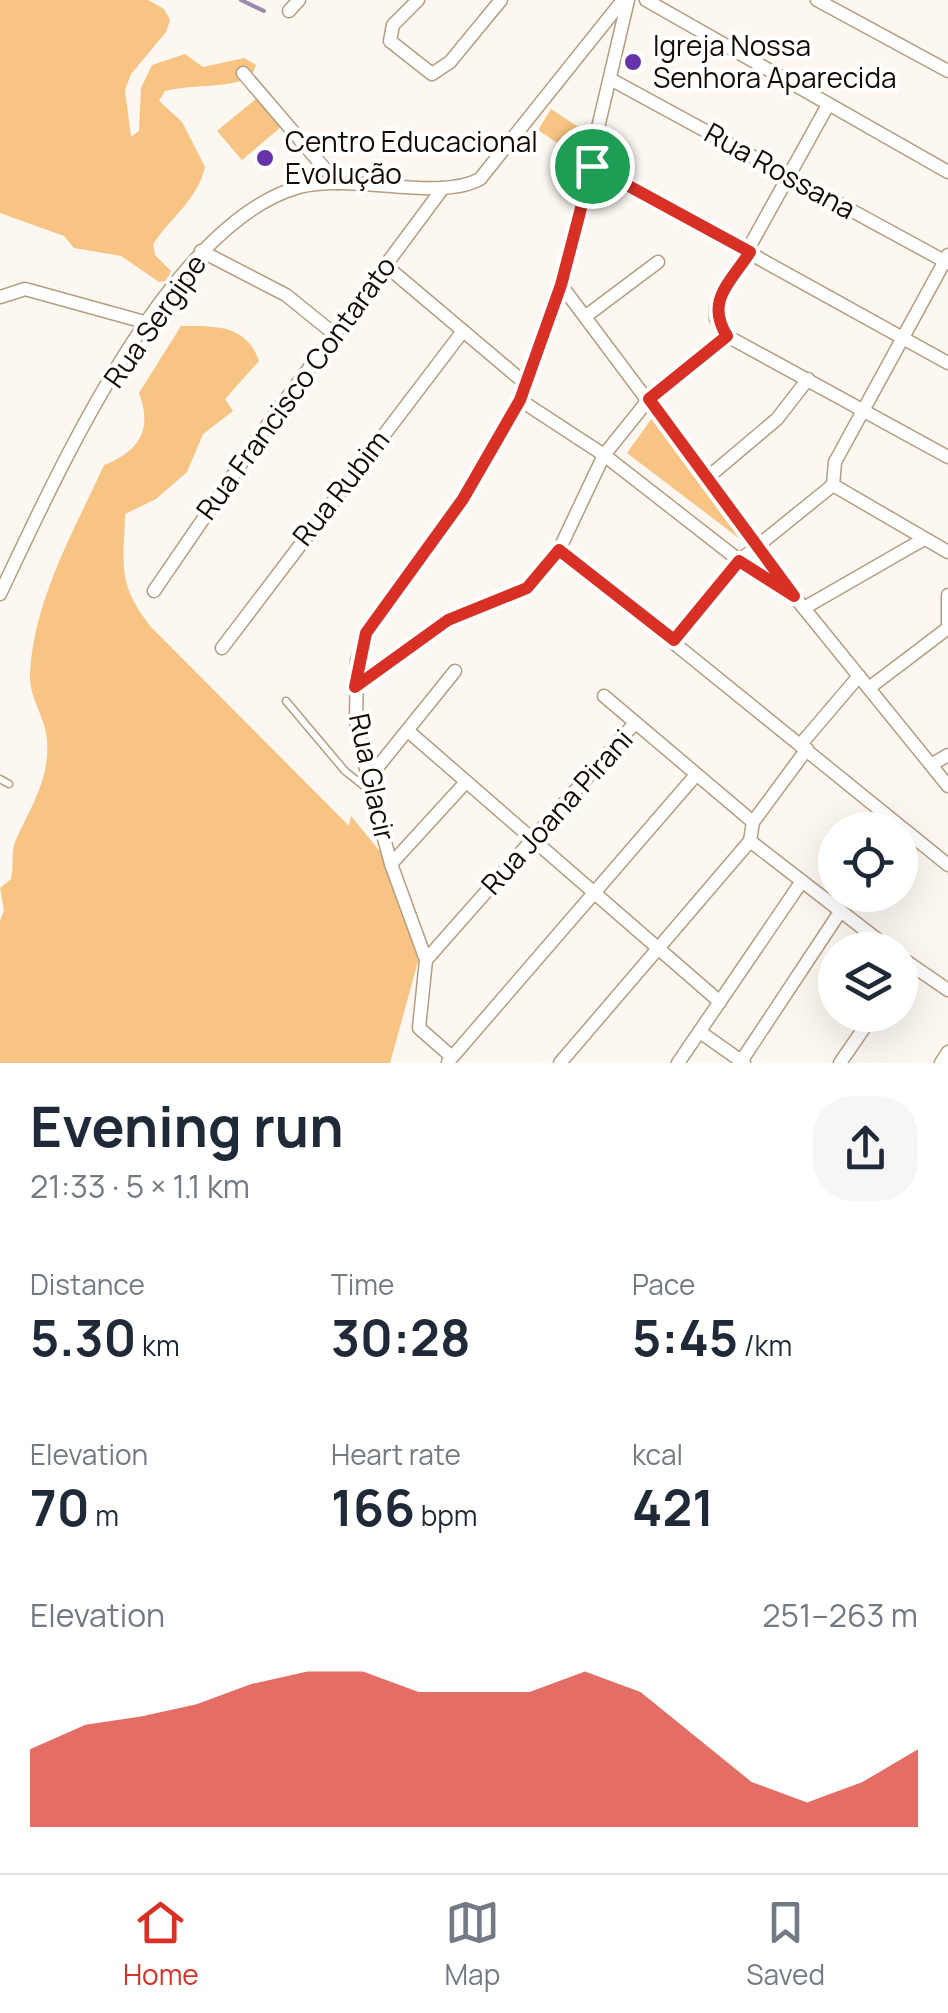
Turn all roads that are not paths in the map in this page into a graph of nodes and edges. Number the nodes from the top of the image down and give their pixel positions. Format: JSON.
{"nodes":[{"id":1,"x":299,"y":0,"type":"edge"},
{"id":2,"x":418,"y":0,"type":"edge"},
{"id":3,"x":500,"y":0,"type":"edge"},
{"id":4,"x":626,"y":0,"type":"edge"},
{"id":5,"x":646,"y":0,"type":"edge"},
{"id":6,"x":817,"y":0,"type":"edge"},
{"id":7,"x":289,"y":11,"type":"dead end"},
{"id":8,"x":948,"y":71,"type":"edge"},
{"id":9,"x":243,"y":73,"type":"dead end"},
{"id":10,"x":612,"y":80,"type":"junction"},
{"id":11,"x":828,"y":105,"type":"junction"},
{"id":12,"x":592,"y":166,"type":"junction"},
{"id":13,"x":948,"y":172,"type":"edge"},
{"id":14,"x":791,"y":176,"type":"junction"},
{"id":15,"x":337,"y":183,"type":"junction"},
{"id":16,"x":443,"y":188,"type":"junction"},
{"id":17,"x":201,"y":251,"type":"junction"},
{"id":18,"x":750,"y":252,"type":"junction"},
{"id":19,"x":947,"y":260,"type":"edge"},
{"id":20,"x":658,"y":262,"type":"dead end"},
{"id":21,"x":385,"y":264,"type":"junction"},
{"id":22,"x":561,"y":285,"type":"junction"},
{"id":23,"x":0,"y":296,"type":"edge"},
{"id":24,"x":586,"y":316,"type":"junction"},
{"id":25,"x":148,"y":324,"type":"junction"},
{"id":26,"x":463,"y":331,"type":"junction"},
{"id":27,"x":333,"y":333,"type":"junction"},
{"id":28,"x":727,"y":336,"type":"junction"},
{"id":29,"x":904,"y":339,"type":"junction"},
{"id":30,"x":948,"y":363,"type":"edge"},
{"id":31,"x":808,"y":378,"type":"junction"},
{"id":32,"x":526,"y":384,"type":"junction"},
{"id":33,"x":649,"y":399,"type":"junction"},
{"id":34,"x":520,"y":400,"type":"junction"},
{"id":35,"x":863,"y":412,"type":"junction"},
{"id":36,"x":604,"y":454,"type":"junction"},
{"id":37,"x":948,"y":457,"type":"edge"},
{"id":38,"x":707,"y":478,"type":"junction"},
{"id":39,"x":833,"y":485,"type":"junction"},
{"id":40,"x":924,"y":539,"type":"junction"},
{"id":41,"x":758,"y":545,"type":"junction"},
{"id":42,"x":559,"y":550,"type":"junction"},
{"id":43,"x":948,"y":552,"type":"edge"},
{"id":44,"x":739,"y":561,"type":"junction"},
{"id":45,"x":154,"y":591,"type":"dead end"},
{"id":46,"x":0,"y":594,"type":"edge"},
{"id":47,"x":948,"y":595,"type":"edge"},
{"id":48,"x":794,"y":596,"type":"junction"},
{"id":49,"x":804,"y":608,"type":"junction"},
{"id":50,"x":948,"y":628,"type":"edge"},
{"id":51,"x":674,"y":640,"type":"junction"},
{"id":52,"x":222,"y":648,"type":"dead end"},
{"id":53,"x":455,"y":670,"type":"dead end"},
{"id":54,"x":864,"y":682,"type":"junction"},
{"id":55,"x":355,"y":687,"type":"junction"},
{"id":56,"x":604,"y":696,"type":"dead end"},
{"id":57,"x":286,"y":701,"type":"dead end"},
{"id":58,"x":636,"y":723,"type":"junction"},
{"id":59,"x":408,"y":731,"type":"junction"},
{"id":60,"x":804,"y":746,"type":"junction"},
{"id":61,"x":948,"y":755,"type":"edge"},
{"id":62,"x":932,"y":764,"type":"junction"},
{"id":63,"x":695,"y":776,"type":"junction"},
{"id":64,"x":0,"y":779,"type":"edge"},
{"id":65,"x":466,"y":782,"type":"junction"},
{"id":66,"x":9,"y":784,"type":"dead end"},
{"id":67,"x":369,"y":786,"type":"junction"},
{"id":68,"x":948,"y":786,"type":"edge"},
{"id":69,"x":752,"y":822,"type":"junction"},
{"id":70,"x":532,"y":839,"type":"junction"},
{"id":71,"x":750,"y":840,"type":"junction"},
{"id":72,"x":391,"y":864,"type":"junction"},
{"id":73,"x":948,"y":864,"type":"edge"},
{"id":74,"x":800,"y":884,"type":"junction"},
{"id":75,"x":595,"y":892,"type":"junction"},
{"id":76,"x":818,"y":897,"type":"edge"},
{"id":77,"x":840,"y":912,"type":"joint"},
{"id":78,"x":867,"y":932,"type":"edge"},
{"id":79,"x":659,"y":947,"type":"junction"},
{"id":80,"x":426,"y":960,"type":"junction"},
{"id":81,"x":918,"y":973,"type":"edge"},
{"id":82,"x":948,"y":990,"type":"edge"},
{"id":83,"x":720,"y":1002,"type":"junction"},
{"id":84,"x":700,"y":1032,"type":"junction"},
{"id":85,"x":861,"y":1032,"type":"edge"},
{"id":86,"x":948,"y":1052,"type":"edge"},
{"id":87,"x":450,"y":1060,"type":"edge"},
{"id":88,"x":742,"y":1062,"type":"edge"},
{"id":89,"x":560,"y":1063,"type":"edge"},
{"id":90,"x":678,"y":1063,"type":"edge"},
{"id":91,"x":840,"y":1063,"type":"edge"},
{"id":92,"x":941,"y":1063,"type":"edge"}],
"edges":[{"from":1,"to":7,"type":"street"},
{"from":2,"to":3,"type":"street"},
{"from":4,"to":10,"type":"street","name":"Rua Glacir"},
{"from":4,"to":16,"type":"street","name":"Rua Sergipe"},
{"from":5,"to":11,"type":"street"},
{"from":6,"to":8,"type":"street"},
{"from":9,"to":15,"type":"street"},
{"from":10,"to":12,"type":"street","name":"Rua Glacir"},
{"from":10,"to":14,"type":"street","name":"Rua Rossana"},
{"from":11,"to":13,"type":"street"},
{"from":11,"to":14,"type":"street"},
{"from":12,"to":18,"type":"street"},
{"from":12,"to":22,"type":"street","name":"Rua Glacir"},
{"from":14,"to":18,"type":"street"},
{"from":14,"to":19,"type":"street","name":"Rua Rossana"},
{"from":15,"to":16,"type":"street","name":"Rua Sergipe"},
{"from":15,"to":17,"type":"street","name":"Rua Sergipe"},
{"from":16,"to":21,"type":"street","name":"Rua Francisco Contarato"},
{"from":17,"to":25,"type":"street","name":"Rua Sergipe"},
{"from":17,"to":27,"type":"street"},
{"from":18,"to":28,"type":"street"},
{"from":18,"to":29,"type":"street"},
{"from":19,"to":29,"type":"street"},
{"from":20,"to":24,"type":"street"},
{"from":21,"to":26,"type":"street"},
{"from":21,"to":27,"type":"street","name":"Rua Francisco Contarato"},
{"from":22,"to":24,"type":"street"},
{"from":22,"to":32,"type":"street","name":"Rua Glacir"},
{"from":23,"to":25,"type":"street"},
{"from":24,"to":33,"type":"street"},
{"from":25,"to":46,"type":"street","name":"Rua Sergipe"},
{"from":26,"to":32,"type":"street"},
{"from":26,"to":52,"type":"street","name":"Rua Rubim"},
{"from":27,"to":45,"type":"street","name":"Rua Francisco Contarato"},
{"from":28,"to":31,"type":"street"},
{"from":28,"to":33,"type":"street"},
{"from":29,"to":30,"type":"street"},
{"from":29,"to":35,"type":"street"},
{"from":31,"to":35,"type":"street"},
{"from":31,"to":38,"type":"street"},
{"from":32,"to":34,"type":"street","name":"Rua Glacir"},
{"from":33,"to":36,"type":"street"},
{"from":33,"to":38,"type":"street"},
{"from":34,"to":36,"type":"street"},
{"from":34,"to":55,"type":"street","name":"Rua Glacir"},
{"from":35,"to":37,"type":"street"},
{"from":35,"to":39,"type":"street"},
{"from":36,"to":42,"type":"street"},
{"from":36,"to":44,"type":"street"},
{"from":38,"to":41,"type":"street"},
{"from":39,"to":40,"type":"street"},
{"from":39,"to":41,"type":"street"},
{"from":40,"to":43,"type":"street"},
{"from":40,"to":49,"type":"street"},
{"from":41,"to":44,"type":"street"},
{"from":41,"to":48,"type":"street"},
{"from":42,"to":51,"type":"street"},
{"from":42,"to":55,"type":"street"},
{"from":44,"to":48,"type":"street"},
{"from":44,"to":51,"type":"street"},
{"from":47,"to":50,"type":"street"},
{"from":48,"to":49,"type":"street"},
{"from":49,"to":54,"type":"street"},
{"from":50,"to":54,"type":"street"},
{"from":51,"to":60,"type":"street"},
{"from":53,"to":59,"type":"street"},
{"from":54,"to":60,"type":"street"},
{"from":54,"to":62,"type":"street"},
{"from":55,"to":67,"type":"street","name":"Rua Glacir"},
{"from":56,"to":58,"type":"street"},
{"from":57,"to":67,"type":"lane"},
{"from":58,"to":63,"type":"street","name":"Rua Joana Pirani"},
{"from":58,"to":70,"type":"street","name":"Rua Joana Pirani"},
{"from":59,"to":65,"type":"street"},
{"from":59,"to":67,"type":"street"},
{"from":60,"to":69,"type":"street"},
{"from":60,"to":73,"type":"street"},
{"from":61,"to":62,"type":"street"},
{"from":62,"to":68,"type":"street"},
{"from":63,"to":69,"type":"street","name":"Rua Joana Pirani"},
{"from":63,"to":75,"type":"street"},
{"from":64,"to":66,"type":"lane"},
{"from":65,"to":70,"type":"street"},
{"from":65,"to":72,"type":"street"},
{"from":67,"to":72,"type":"street","name":"Rua Glacir"},
{"from":69,"to":71,"type":"street"},
{"from":70,"to":75,"type":"street"},
{"from":70,"to":80,"type":"street","name":"Rua Joana Pirani"},
{"from":71,"to":74,"type":"street"},
{"from":71,"to":79,"type":"street"},
{"from":72,"to":80,"type":"street","name":"Rua Glacir"},
{"from":74,"to":76,"type":"street"},
{"from":74,"to":83,"type":"street"},
{"from":75,"to":79,"type":"street"},
{"from":75,"to":87,"type":"street"},
{"from":77,"to":78,"type":"street"},
{"from":77,"to":88,"type":"street"},
{"from":79,"to":83,"type":"street"},
{"from":79,"to":89,"type":"street"},
{"from":80,"to":87,"type":"street","name":"Rua Glacir"},
{"from":81,"to":82,"type":"street"},
{"from":83,"to":84,"type":"street"},
{"from":84,"to":88,"type":"street"},
{"from":84,"to":90,"type":"street"},
{"from":85,"to":91,"type":"street"},
{"from":86,"to":92,"type":"street"}]}
